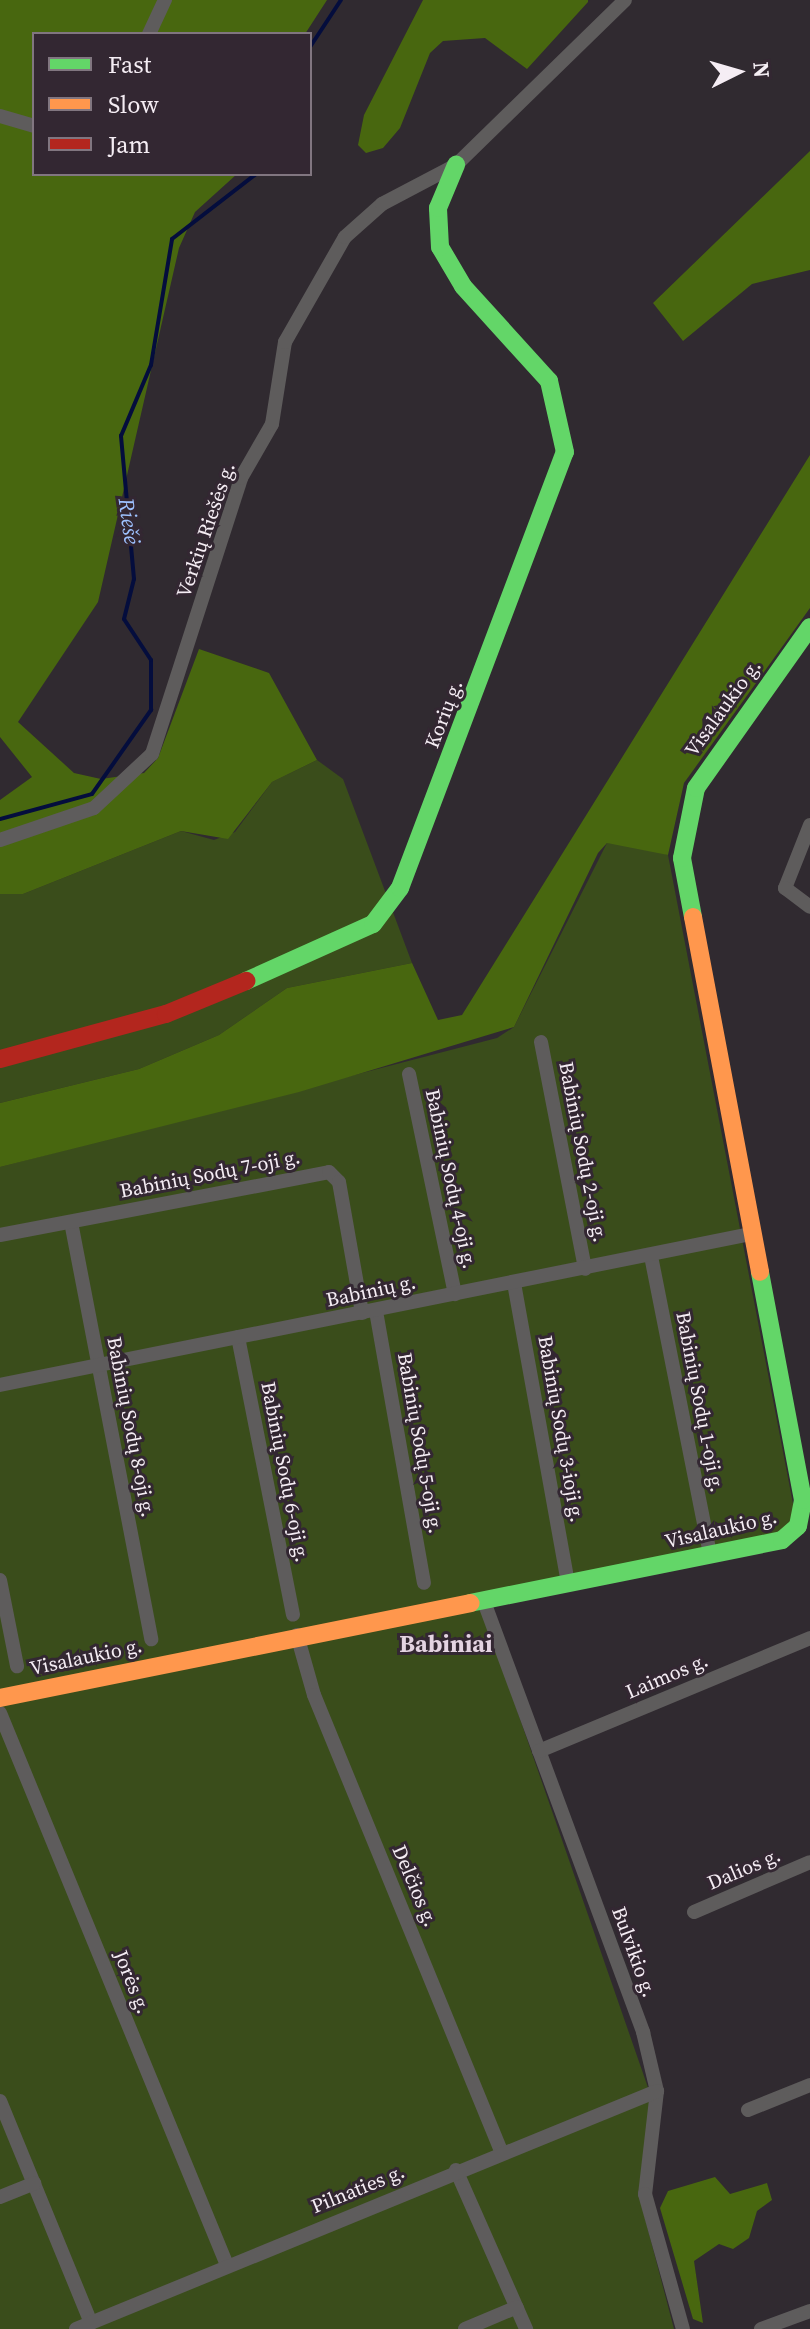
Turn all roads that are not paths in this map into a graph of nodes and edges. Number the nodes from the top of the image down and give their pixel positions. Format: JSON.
{"nodes":[{"id":1,"x":165,"y":0,"type":"edge"},
{"id":2,"x":625,"y":0,"type":"edge"},
{"id":3,"x":150,"y":32,"type":"edge"},
{"id":4,"x":0,"y":116,"type":"edge"},
{"id":5,"x":32,"y":125,"type":"edge"},
{"id":6,"x":456,"y":165,"type":"junction"},
{"id":7,"x":810,"y":627,"type":"edge"},
{"id":8,"x":810,"y":825,"type":"edge"},
{"id":9,"x":0,"y":840,"type":"edge"},
{"id":10,"x":810,"y":907,"type":"edge"},
{"id":11,"x":541,"y":1042,"type":"dead end"},
{"id":12,"x":0,"y":1059,"type":"edge"},
{"id":13,"x":409,"y":1074,"type":"dead end"},
{"id":14,"x":71,"y":1222,"type":"junction"},
{"id":15,"x":750,"y":1234,"type":"junction"},
{"id":16,"x":0,"y":1235,"type":"edge"},
{"id":17,"x":651,"y":1256,"type":"junction"},
{"id":18,"x":585,"y":1269,"type":"junction"},
{"id":19,"x":514,"y":1283,"type":"junction"},
{"id":20,"x":455,"y":1294,"type":"junction"},
{"id":21,"x":369,"y":1312,"type":"junction"},
{"id":22,"x":238,"y":1337,"type":"junction"},
{"id":23,"x":99,"y":1365,"type":"junction"},
{"id":24,"x":0,"y":1385,"type":"edge"},
{"id":25,"x":710,"y":1555,"type":"junction"},
{"id":26,"x":0,"y":1580,"type":"edge"},
{"id":27,"x":568,"y":1582,"type":"junction"},
{"id":28,"x":424,"y":1583,"type":"dead end"},
{"id":29,"x":483,"y":1599,"type":"junction"},
{"id":30,"x":293,"y":1615,"type":"dead end"},
{"id":31,"x":297,"y":1635,"type":"junction"},
{"id":32,"x":810,"y":1638,"type":"edge"},
{"id":33,"x":151,"y":1639,"type":"dead end"},
{"id":34,"x":17,"y":1666,"type":"dead end"},
{"id":35,"x":0,"y":1698,"type":"edge"},
{"id":36,"x":0,"y":1713,"type":"edge"},
{"id":37,"x":539,"y":1751,"type":"junction"},
{"id":38,"x":810,"y":1862,"type":"edge"},
{"id":39,"x":694,"y":1912,"type":"dead end"},
{"id":40,"x":810,"y":2085,"type":"edge"},
{"id":41,"x":657,"y":2091,"type":"junction"},
{"id":42,"x":0,"y":2101,"type":"edge"},
{"id":43,"x":748,"y":2110,"type":"dead end"},
{"id":44,"x":501,"y":2150,"type":"junction"},
{"id":45,"x":456,"y":2170,"type":"junction"},
{"id":46,"x":34,"y":2183,"type":"junction"},
{"id":47,"x":0,"y":2197,"type":"edge"},
{"id":48,"x":227,"y":2265,"type":"junction"},
{"id":49,"x":517,"y":2307,"type":"junction"},
{"id":50,"x":810,"y":2311,"type":"edge"},
{"id":51,"x":91,"y":2323,"type":"junction"},
{"id":52,"x":76,"y":2329,"type":"edge"},
{"id":53,"x":465,"y":2329,"type":"edge"},
{"id":54,"x":526,"y":2329,"type":"edge"},
{"id":55,"x":683,"y":2329,"type":"edge"},
{"id":56,"x":761,"y":2329,"type":"edge"}],
"edges":[{"from":1,"to":3,"type":"street"},
{"from":2,"to":6,"type":"street","name":"Verkių Riešės g."},
{"from":4,"to":5,"type":"street"},
{"from":6,"to":9,"type":"street","name":"Verkių Riešės g."},
{"from":6,"to":12,"type":"street","name":"Korių g."},
{"from":7,"to":15,"type":"street","name":"Visalaukio g."},
{"from":8,"to":10,"type":"street"},
{"from":11,"to":18,"type":"street","name":"Babinių Sodų 2-oji g."},
{"from":13,"to":20,"type":"street","name":"Babinių Sodų 4-oji g."},
{"from":14,"to":16,"type":"street","name":"Babinių Sodų 7-oji g."},
{"from":14,"to":21,"type":"street","name":"Babinių Sodų 7-oji g."},
{"from":14,"to":23,"type":"street","name":"Babinių Sodų 8-oji g."},
{"from":15,"to":17,"type":"street","name":"Babinių g."},
{"from":15,"to":25,"type":"street","name":"Visalaukio g."},
{"from":17,"to":18,"type":"street","name":"Babinių g."},
{"from":17,"to":25,"type":"street","name":"Babinių Sodų 1-oji g."},
{"from":18,"to":19,"type":"street","name":"Babinių g."},
{"from":19,"to":20,"type":"street","name":"Babinių g."},
{"from":19,"to":27,"type":"street","name":"Babinių Sodų 3-ioji g."},
{"from":20,"to":21,"type":"street","name":"Babinių g."},
{"from":21,"to":22,"type":"street","name":"Babinių g."},
{"from":21,"to":28,"type":"street","name":"Babinių Sodų 5-oji g."},
{"from":22,"to":23,"type":"street","name":"Babinių g."},
{"from":22,"to":30,"type":"street","name":"Babinių Sodų 6-oji g."},
{"from":23,"to":24,"type":"street","name":"Babinių g."},
{"from":23,"to":33,"type":"street","name":"Babinių Sodų 8-oji g."},
{"from":25,"to":27,"type":"street","name":"Visalaukio g."},
{"from":26,"to":34,"type":"street"},
{"from":27,"to":29,"type":"street","name":"Visalaukio g."},
{"from":29,"to":31,"type":"street","name":"Visalaukio g."},
{"from":29,"to":37,"type":"street","name":"Bulvikio g."},
{"from":31,"to":35,"type":"street","name":"Visalaukio g."},
{"from":31,"to":44,"type":"street","name":"Delčios g."},
{"from":32,"to":37,"type":"street","name":"Laimos g."},
{"from":36,"to":48,"type":"street","name":"Jorės g."},
{"from":37,"to":41,"type":"street","name":"Bulvikio g."},
{"from":38,"to":39,"type":"street","name":"Dalios g."},
{"from":40,"to":43,"type":"street"},
{"from":41,"to":44,"type":"street","name":"Pilnaties g."},
{"from":41,"to":55,"type":"street","name":"Bulvikio g."},
{"from":42,"to":46,"type":"street"},
{"from":44,"to":45,"type":"street","name":"Pilnaties g."},
{"from":45,"to":48,"type":"street","name":"Pilnaties g."},
{"from":45,"to":49,"type":"street"},
{"from":46,"to":47,"type":"street"},
{"from":46,"to":51,"type":"street"},
{"from":48,"to":51,"type":"street","name":"Pilnaties g."},
{"from":49,"to":53,"type":"street"},
{"from":49,"to":54,"type":"street"},
{"from":50,"to":56,"type":"street"},
{"from":51,"to":52,"type":"street","name":"Pilnaties g."}]}
